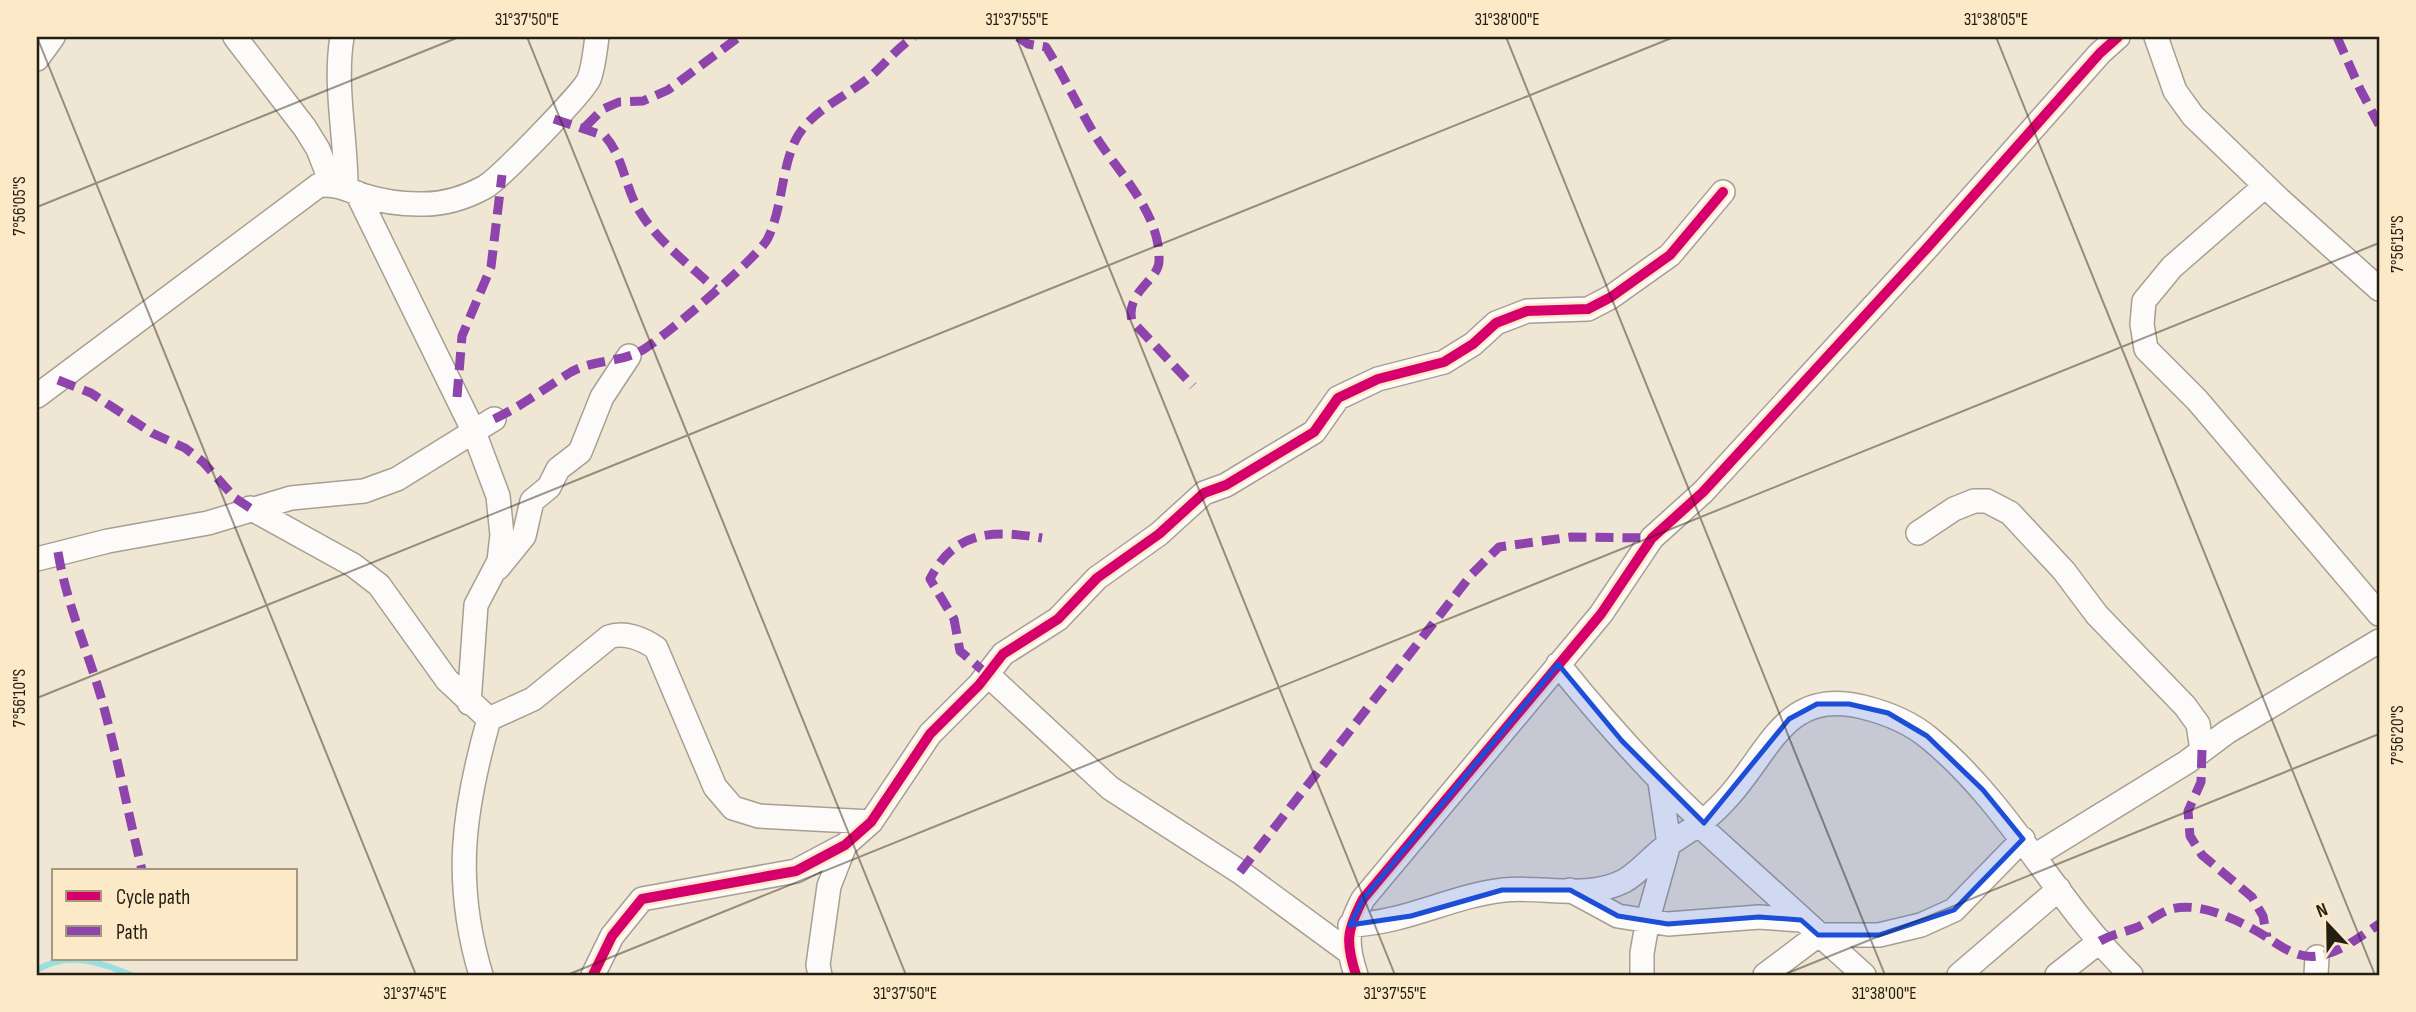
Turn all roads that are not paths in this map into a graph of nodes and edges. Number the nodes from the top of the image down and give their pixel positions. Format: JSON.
{"nodes":[{"id":1,"x":53,"y":37,"type":"edge"},
{"id":2,"x":236,"y":37,"type":"edge"},
{"id":3,"x":342,"y":37,"type":"edge"},
{"id":4,"x":597,"y":37,"type":"edge"},
{"id":5,"x":2118,"y":37,"type":"edge"},
{"id":6,"x":2156,"y":37,"type":"edge"},
{"id":7,"x":37,"y":60,"type":"edge"},
{"id":8,"x":2265,"y":186,"type":"junction"},
{"id":9,"x":345,"y":188,"type":"junction"},
{"id":10,"x":1723,"y":192,"type":"dead end"},
{"id":11,"x":2379,"y":289,"type":"edge"},
{"id":12,"x":629,"y":356,"type":"dead end"},
{"id":13,"x":37,"y":396,"type":"edge"},
{"id":14,"x":494,"y":419,"type":"dead end"},
{"id":15,"x":474,"y":432,"type":"junction"},
{"id":16,"x":250,"y":508,"type":"junction"},
{"id":17,"x":1918,"y":533,"type":"dead end"},
{"id":18,"x":37,"y":559,"type":"edge"},
{"id":19,"x":490,"y":578,"type":"junction"},
{"id":20,"x":2379,"y":614,"type":"edge"},
{"id":21,"x":2379,"y":641,"type":"edge"},
{"id":22,"x":1558,"y":664,"type":"junction"},
{"id":23,"x":988,"y":675,"type":"junction"},
{"id":24,"x":469,"y":703,"type":"junction"},
{"id":25,"x":489,"y":719,"type":"junction"},
{"id":26,"x":2202,"y":750,"type":"junction"},
{"id":27,"x":1660,"y":782,"type":"junction"},
{"id":28,"x":871,"y":822,"type":"junction"},
{"id":29,"x":1702,"y":825,"type":"junction"},
{"id":30,"x":1669,"y":844,"type":"junction"},
{"id":31,"x":845,"y":845,"type":"junction"},
{"id":32,"x":2029,"y":847,"type":"junction"},
{"id":33,"x":2059,"y":889,"type":"junction"},
{"id":34,"x":1570,"y":890,"type":"junction"},
{"id":35,"x":1648,"y":919,"type":"junction"},
{"id":36,"x":1350,"y":925,"type":"junction"},
{"id":37,"x":1809,"y":928,"type":"junction"},
{"id":38,"x":2100,"y":941,"type":"junction"},
{"id":39,"x":1349,"y":952,"type":"junction"},
{"id":40,"x":481,"y":975,"type":"edge"},
{"id":41,"x":593,"y":975,"type":"edge"},
{"id":42,"x":820,"y":975,"type":"edge"},
{"id":43,"x":1356,"y":975,"type":"edge"},
{"id":44,"x":1642,"y":975,"type":"edge"},
{"id":45,"x":1765,"y":975,"type":"edge"},
{"id":46,"x":1864,"y":975,"type":"edge"},
{"id":47,"x":1959,"y":975,"type":"edge"},
{"id":48,"x":2057,"y":975,"type":"edge"},
{"id":49,"x":2131,"y":975,"type":"edge"}],
"edges":[{"from":1,"to":7,"type":"street"},
{"from":2,"to":9,"type":"street"},
{"from":3,"to":9,"type":"street"},
{"from":4,"to":9,"type":"street"},
{"from":5,"to":22,"type":"street"},
{"from":6,"to":8,"type":"street"},
{"from":8,"to":11,"type":"street"},
{"from":8,"to":20,"type":"street"},
{"from":9,"to":13,"type":"street"},
{"from":9,"to":15,"type":"street"},
{"from":10,"to":23,"type":"street"},
{"from":12,"to":19,"type":"street"},
{"from":14,"to":15,"type":"street"},
{"from":15,"to":16,"type":"street"},
{"from":15,"to":19,"type":"street"},
{"from":16,"to":18,"type":"street"},
{"from":16,"to":24,"type":"street"},
{"from":17,"to":26,"type":"street"},
{"from":19,"to":24,"type":"street"},
{"from":21,"to":26,"type":"street"},
{"from":22,"to":27,"type":"street"},
{"from":22,"to":36,"type":"street"},
{"from":23,"to":28,"type":"street"},
{"from":23,"to":39,"type":"street"},
{"from":24,"to":25,"type":"street"},
{"from":25,"to":28,"type":"street"},
{"from":25,"to":40,"type":"street"},
{"from":26,"to":32,"type":"street"},
{"from":27,"to":29,"type":"street"},
{"from":27,"to":30,"type":"street"},
{"from":28,"to":31,"type":"street"},
{"from":29,"to":30,"type":"street"},
{"from":29,"to":32,"type":"street"},
{"from":29,"to":37,"type":"street"},
{"from":30,"to":34,"type":"street"},
{"from":30,"to":35,"type":"street"},
{"from":31,"to":41,"type":"street"},
{"from":31,"to":42,"type":"street"},
{"from":32,"to":33,"type":"street"},
{"from":32,"to":37,"type":"street"},
{"from":33,"to":38,"type":"street"},
{"from":33,"to":47,"type":"street"},
{"from":34,"to":35,"type":"street"},
{"from":34,"to":36,"type":"street"},
{"from":35,"to":37,"type":"street"},
{"from":35,"to":44,"type":"street"},
{"from":36,"to":39,"type":"street"},
{"from":37,"to":45,"type":"street"},
{"from":37,"to":46,"type":"street"},
{"from":38,"to":48,"type":"street"},
{"from":38,"to":49,"type":"street"},
{"from":39,"to":43,"type":"street"}]}
